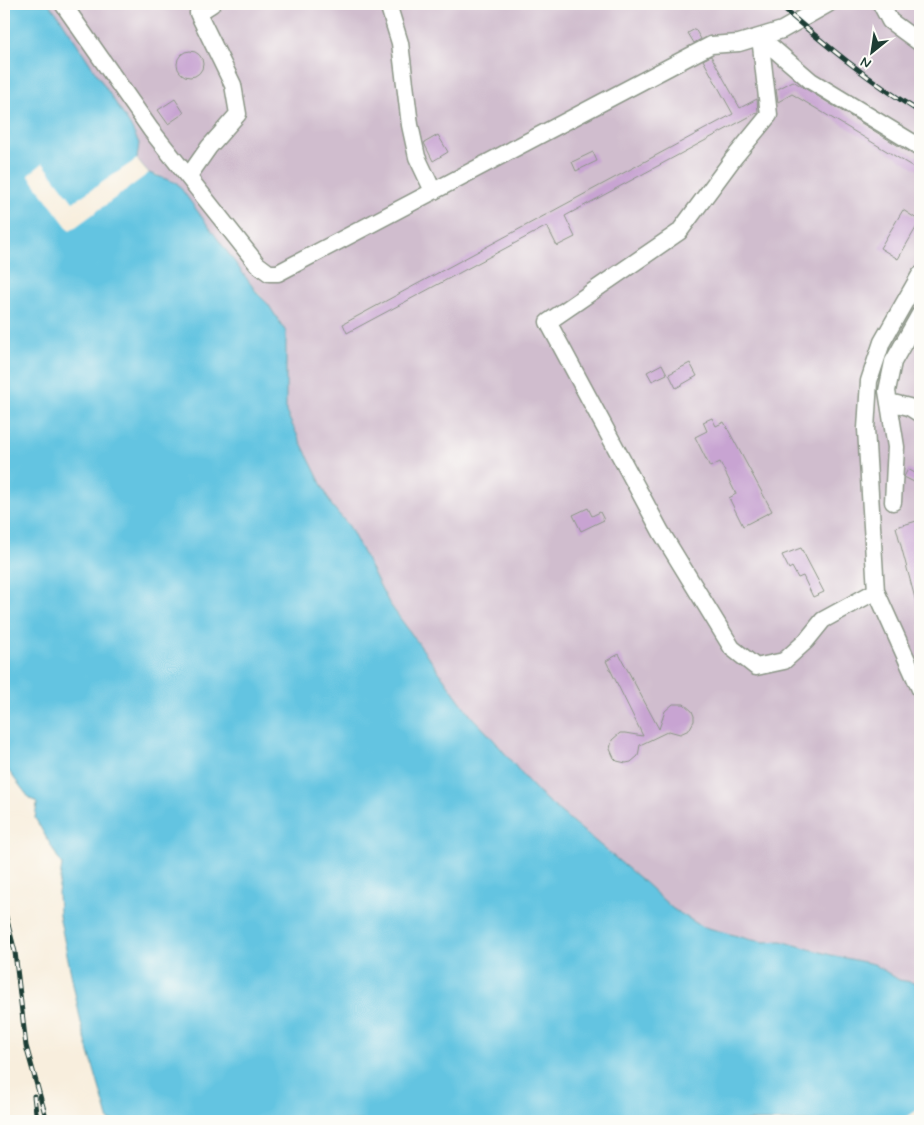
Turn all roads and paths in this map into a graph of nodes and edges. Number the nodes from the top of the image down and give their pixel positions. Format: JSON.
{"nodes":[{"id":1,"x":63,"y":4,"type":"edge"},
{"id":2,"x":212,"y":4,"type":"edge"},
{"id":3,"x":388,"y":4,"type":"edge"},
{"id":4,"x":828,"y":4,"type":"edge"},
{"id":5,"x":881,"y":4,"type":"edge"},
{"id":6,"x":760,"y":37,"type":"junction"},
{"id":7,"x":920,"y":43,"type":"edge"},
{"id":8,"x":920,"y":147,"type":"edge"},
{"id":9,"x":188,"y":177,"type":"junction"},
{"id":10,"x":432,"y":191,"type":"junction"},
{"id":11,"x":920,"y":275,"type":"edge"},
{"id":12,"x":920,"y":314,"type":"edge"},
{"id":13,"x":888,"y":402,"type":"junction"},
{"id":14,"x":920,"y":414,"type":"edge"},
{"id":15,"x":893,"y":502,"type":"dead end"},
{"id":16,"x":876,"y":591,"type":"junction"},
{"id":17,"x":920,"y":689,"type":"edge"}],
"edges":[{"from":1,"to":9,"type":"street"},
{"from":2,"to":9,"type":"street"},
{"from":3,"to":10,"type":"street"},
{"from":4,"to":6,"type":"street"},
{"from":5,"to":7,"type":"street"},
{"from":6,"to":8,"type":"street"},
{"from":6,"to":10,"type":"street"},
{"from":6,"to":16,"type":"street"},
{"from":9,"to":10,"type":"street"},
{"from":11,"to":16,"type":"street"},
{"from":12,"to":13,"type":"street"},
{"from":13,"to":14,"type":"street"},
{"from":13,"to":15,"type":"street"},
{"from":16,"to":17,"type":"street"}]}
